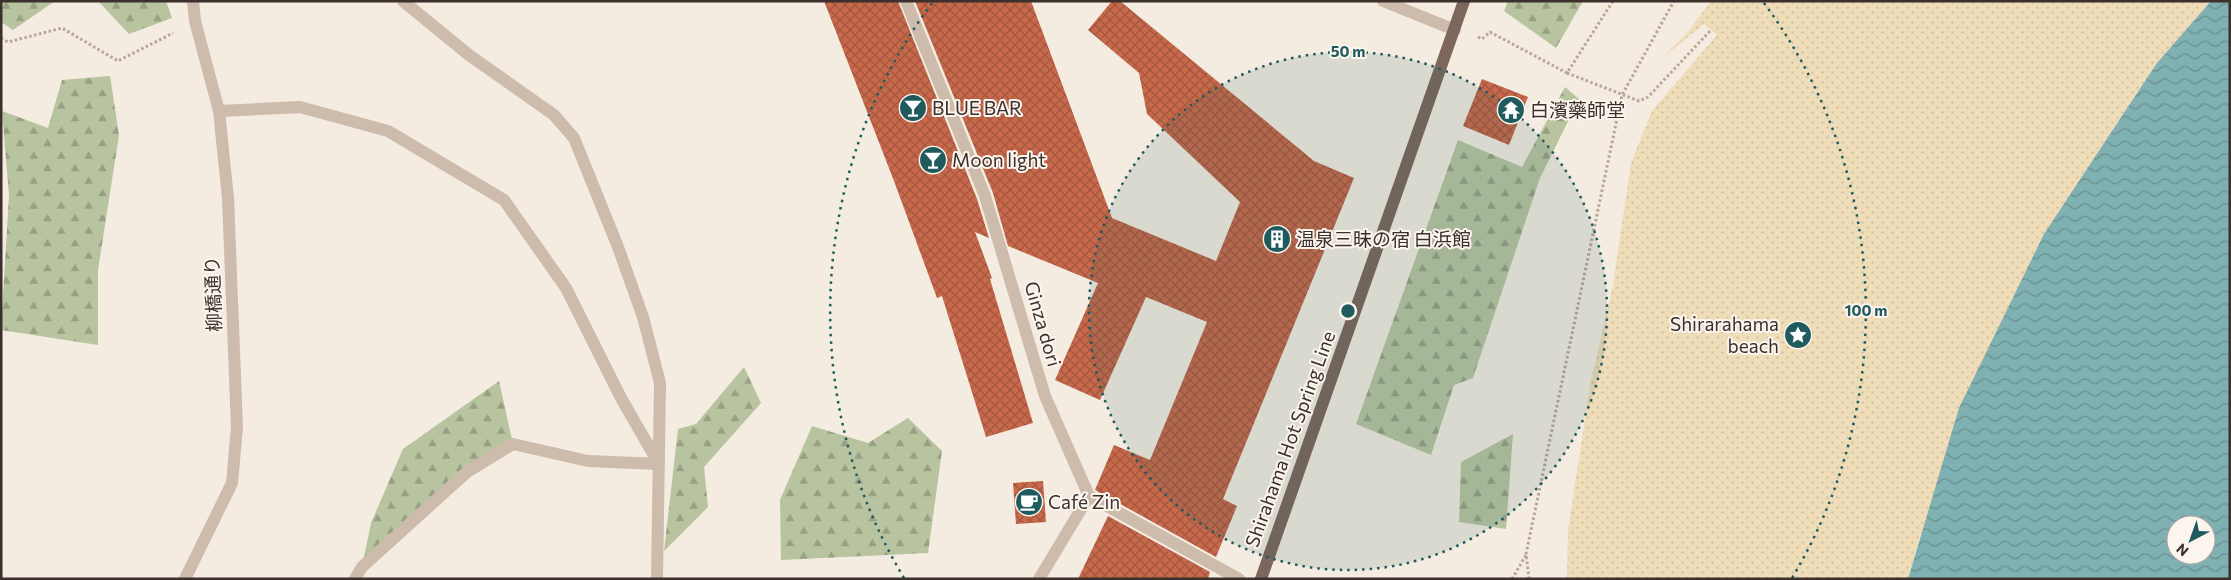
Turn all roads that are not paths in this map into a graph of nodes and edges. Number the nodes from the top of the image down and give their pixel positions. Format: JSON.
{"nodes":[{"id":1,"x":193,"y":1,"type":"edge"},
{"id":2,"x":404,"y":1,"type":"edge"},
{"id":3,"x":906,"y":1,"type":"edge"},
{"id":4,"x":1383,"y":1,"type":"edge"},
{"id":5,"x":1464,"y":1,"type":"edge"},
{"id":6,"x":1455,"y":30,"type":"junction"},
{"id":7,"x":219,"y":111,"type":"junction"},
{"id":8,"x":659,"y":464,"type":"junction"},
{"id":9,"x":1089,"y":496,"type":"junction"},
{"id":10,"x":185,"y":579,"type":"edge"},
{"id":11,"x":355,"y":579,"type":"edge"},
{"id":12,"x":657,"y":579,"type":"edge"},
{"id":13,"x":1039,"y":579,"type":"edge"},
{"id":14,"x":1239,"y":579,"type":"edge"},
{"id":15,"x":1261,"y":579,"type":"edge"}],
"edges":[{"from":1,"to":7,"type":"street","name":"柳橋通り"},
{"from":2,"to":8,"type":"street"},
{"from":3,"to":9,"type":"street","name":"Ginza dori"},
{"from":4,"to":6,"type":"street"},
{"from":5,"to":6,"type":"main road","name":"Shirahama Hot Spring Line"},
{"from":6,"to":15,"type":"main road","name":"Shirahama Hot Spring Line"},
{"from":7,"to":8,"type":"street"},
{"from":7,"to":10,"type":"street","name":"柳橋通り"},
{"from":8,"to":11,"type":"street"},
{"from":8,"to":12,"type":"street"},
{"from":9,"to":13,"type":"street"},
{"from":9,"to":14,"type":"street"}]}
